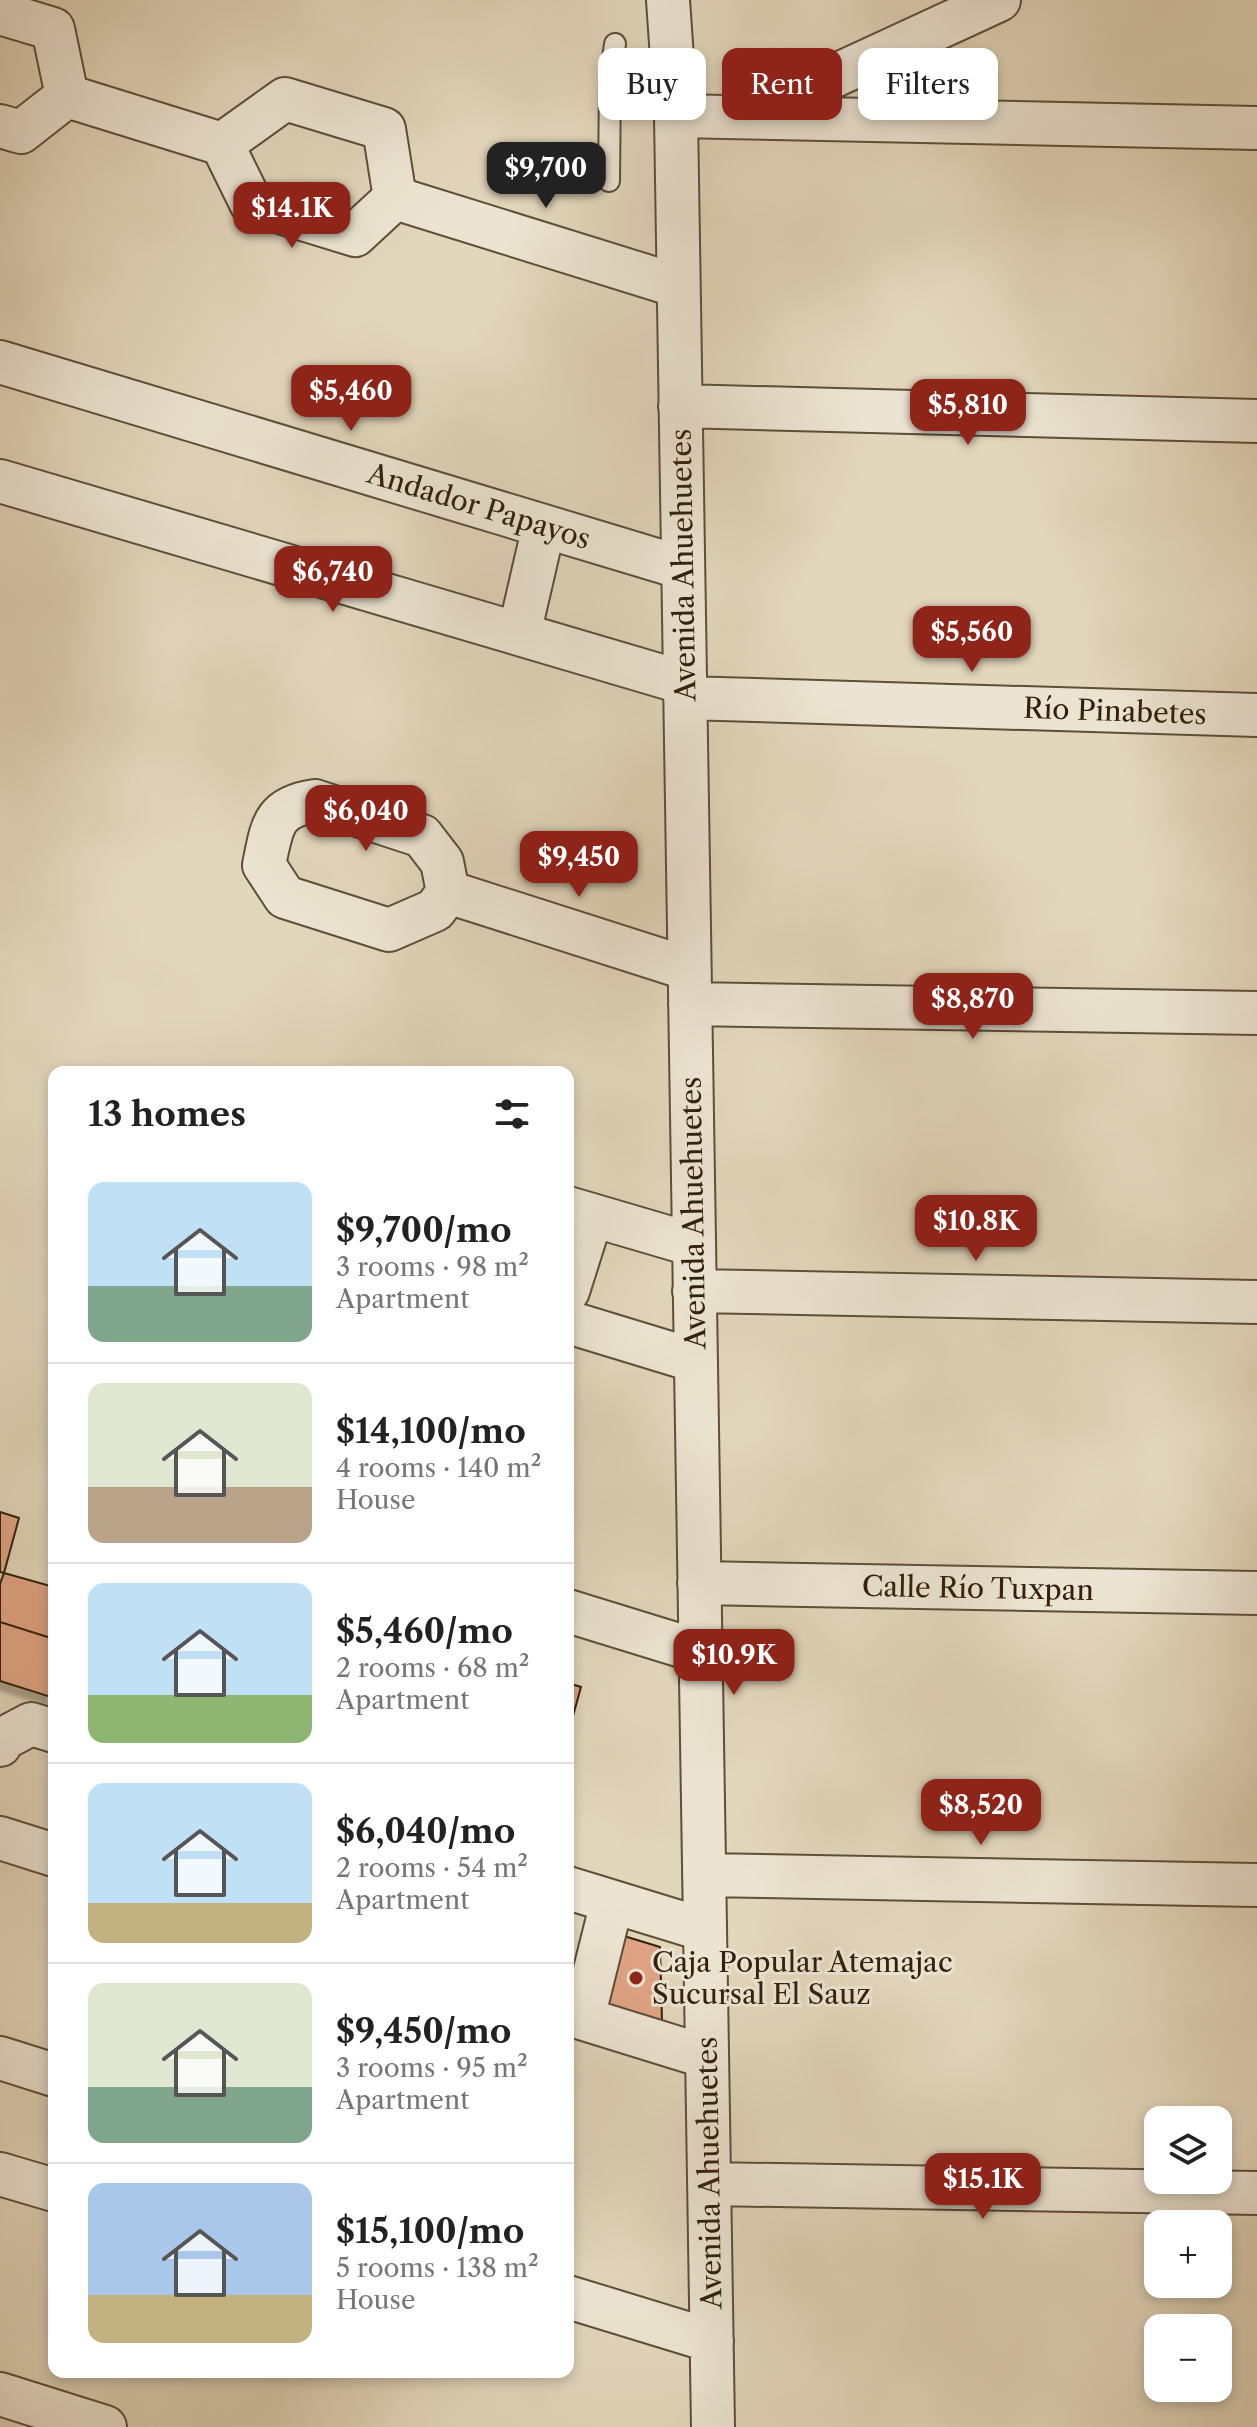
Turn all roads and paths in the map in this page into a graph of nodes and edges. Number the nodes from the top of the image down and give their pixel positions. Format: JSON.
{"nodes":[{"id":1,"x":668,"y":0,"type":"edge"},
{"id":2,"x":999,"y":0,"type":"edge"},
{"id":3,"x":0,"y":13,"type":"edge"},
{"id":4,"x":615,"y":44,"type":"dead end"},
{"id":5,"x":614,"y":48,"type":"edge"},
{"id":6,"x":671,"y":48,"type":"edge"},
{"id":7,"x":842,"y":73,"type":"edge"},
{"id":8,"x":67,"y":96,"type":"junction"},
{"id":9,"x":610,"y":120,"type":"edge"},
{"id":10,"x":675,"y":120,"type":"edge"},
{"id":11,"x":842,"y":120,"type":"edge"},
{"id":12,"x":0,"y":126,"type":"edge"},
{"id":13,"x":1257,"y":128,"type":"edge"},
{"id":14,"x":222,"y":144,"type":"junction"},
{"id":15,"x":609,"y":181,"type":"dead end"},
{"id":16,"x":395,"y":198,"type":"junction"},
{"id":17,"x":678,"y":286,"type":"junction"},
{"id":18,"x":0,"y":362,"type":"edge"},
{"id":19,"x":680,"y":406,"type":"junction"},
{"id":20,"x":1257,"y":421,"type":"edge"},
{"id":21,"x":0,"y":481,"type":"edge"},
{"id":22,"x":544,"y":526,"type":"junction"},
{"id":23,"x":683,"y":568,"type":"junction"},
{"id":24,"x":519,"y":634,"type":"junction"},
{"id":25,"x":685,"y":690,"type":"junction"},
{"id":26,"x":1257,"y":715,"type":"edge"},
{"id":27,"x":448,"y":892,"type":"dead end"},
{"id":28,"x":689,"y":986,"type":"junction"},
{"id":29,"x":1257,"y":1013,"type":"edge"},
{"id":30,"x":580,"y":1211,"type":"edge"},
{"id":31,"x":694,"y":1245,"type":"junction"},
{"id":32,"x":574,"y":1251,"type":"edge"},
{"id":33,"x":694,"y":1291,"type":"junction"},
{"id":34,"x":1257,"y":1302,"type":"edge"},
{"id":35,"x":574,"y":1324,"type":"edge"},
{"id":36,"x":696,"y":1361,"type":"junction"},
{"id":37,"x":699,"y":1583,"type":"junction"},
{"id":38,"x":1257,"y":1593,"type":"edge"},
{"id":39,"x":574,"y":1613,"type":"edge"},
{"id":40,"x":701,"y":1652,"type":"junction"},
{"id":41,"x":48,"y":1729,"type":"edge"},
{"id":42,"x":0,"y":1745,"type":"edge"},
{"id":43,"x":0,"y":1838,"type":"edge"},
{"id":44,"x":48,"y":1853,"type":"edge"},
{"id":45,"x":704,"y":1875,"type":"junction"},
{"id":46,"x":1257,"y":1885,"type":"edge"},
{"id":47,"x":574,"y":1890,"type":"edge"},
{"id":48,"x":612,"y":1902,"type":"junction"},
{"id":49,"x":705,"y":1930,"type":"junction"},
{"id":50,"x":575,"y":2016,"type":"edge"},
{"id":51,"x":707,"y":2057,"type":"junction"},
{"id":52,"x":0,"y":2058,"type":"edge"},
{"id":53,"x":48,"y":2073,"type":"edge"},
{"id":54,"x":0,"y":2174,"type":"edge"},
{"id":55,"x":709,"y":2184,"type":"junction"},
{"id":56,"x":48,"y":2188,"type":"edge"},
{"id":57,"x":1257,"y":2193,"type":"edge"},
{"id":58,"x":574,"y":2299,"type":"edge"},
{"id":59,"x":712,"y":2341,"type":"junction"},
{"id":60,"x":0,"y":2394,"type":"edge"},
{"id":61,"x":105,"y":2427,"type":"edge"},
{"id":62,"x":713,"y":2427,"type":"edge"}],
"edges":[{"from":1,"to":6,"type":"street","name":"Avenida Ahuehuetes"},
{"from":2,"to":7,"type":"street"},
{"from":3,"to":8,"type":"street"},
{"from":4,"to":5,"type":"lane"},
{"from":8,"to":12,"type":"street"},
{"from":8,"to":14,"type":"street"},
{"from":9,"to":15,"type":"lane"},
{"from":10,"to":17,"type":"street","name":"Avenida Ahuehuetes"},
{"from":11,"to":13,"type":"street"},
{"from":14,"to":16,"type":"street"},
{"from":14,"to":16,"type":"street"},
{"from":16,"to":17,"type":"street"},
{"from":17,"to":19,"type":"street","name":"Avenida Ahuehuetes"},
{"from":18,"to":22,"type":"street","name":"Andador Papayos"},
{"from":19,"to":20,"type":"street"},
{"from":19,"to":23,"type":"street","name":"Avenida Ahuehuetes"},
{"from":21,"to":24,"type":"street"},
{"from":22,"to":23,"type":"street","name":"Andador Papayos"},
{"from":22,"to":24,"type":"street"},
{"from":23,"to":25,"type":"street","name":"Avenida Ahuehuetes"},
{"from":24,"to":25,"type":"street"},
{"from":25,"to":26,"type":"street","name":"Río Pinabetes"},
{"from":25,"to":28,"type":"street","name":"Avenida Ahuehuetes"},
{"from":27,"to":28,"type":"street"},
{"from":28,"to":29,"type":"street"},
{"from":28,"to":31,"type":"street","name":"Avenida Ahuehuetes"},
{"from":30,"to":31,"type":"street"},
{"from":30,"to":32,"type":"street"},
{"from":31,"to":33,"type":"street","name":"Avenida Ahuehuetes"},
{"from":33,"to":34,"type":"street"},
{"from":33,"to":36,"type":"street","name":"Avenida Ahuehuetes"},
{"from":35,"to":36,"type":"street"},
{"from":36,"to":37,"type":"street","name":"Avenida Ahuehuetes"},
{"from":37,"to":38,"type":"street","name":"Calle Río Tuxpan"},
{"from":37,"to":40,"type":"street","name":"Avenida Ahuehuetes"},
{"from":39,"to":40,"type":"street"},
{"from":40,"to":45,"type":"street","name":"Avenida Ahuehuetes"},
{"from":41,"to":42,"type":"street"},
{"from":43,"to":44,"type":"street"},
{"from":45,"to":46,"type":"street"},
{"from":45,"to":49,"type":"street","name":"Avenida Ahuehuetes"},
{"from":47,"to":48,"type":"street"},
{"from":48,"to":49,"type":"street"},
{"from":48,"to":50,"type":"street"},
{"from":49,"to":51,"type":"street","name":"Avenida Ahuehuetes"},
{"from":50,"to":51,"type":"street"},
{"from":51,"to":55,"type":"street","name":"Avenida Ahuehuetes"},
{"from":52,"to":53,"type":"street"},
{"from":54,"to":56,"type":"street"},
{"from":55,"to":57,"type":"street"},
{"from":55,"to":59,"type":"street","name":"Avenida Ahuehuetes"},
{"from":58,"to":59,"type":"street"},
{"from":59,"to":62,"type":"street","name":"Avenida Ahuehuetes"},
{"from":60,"to":61,"type":"street"}]}
